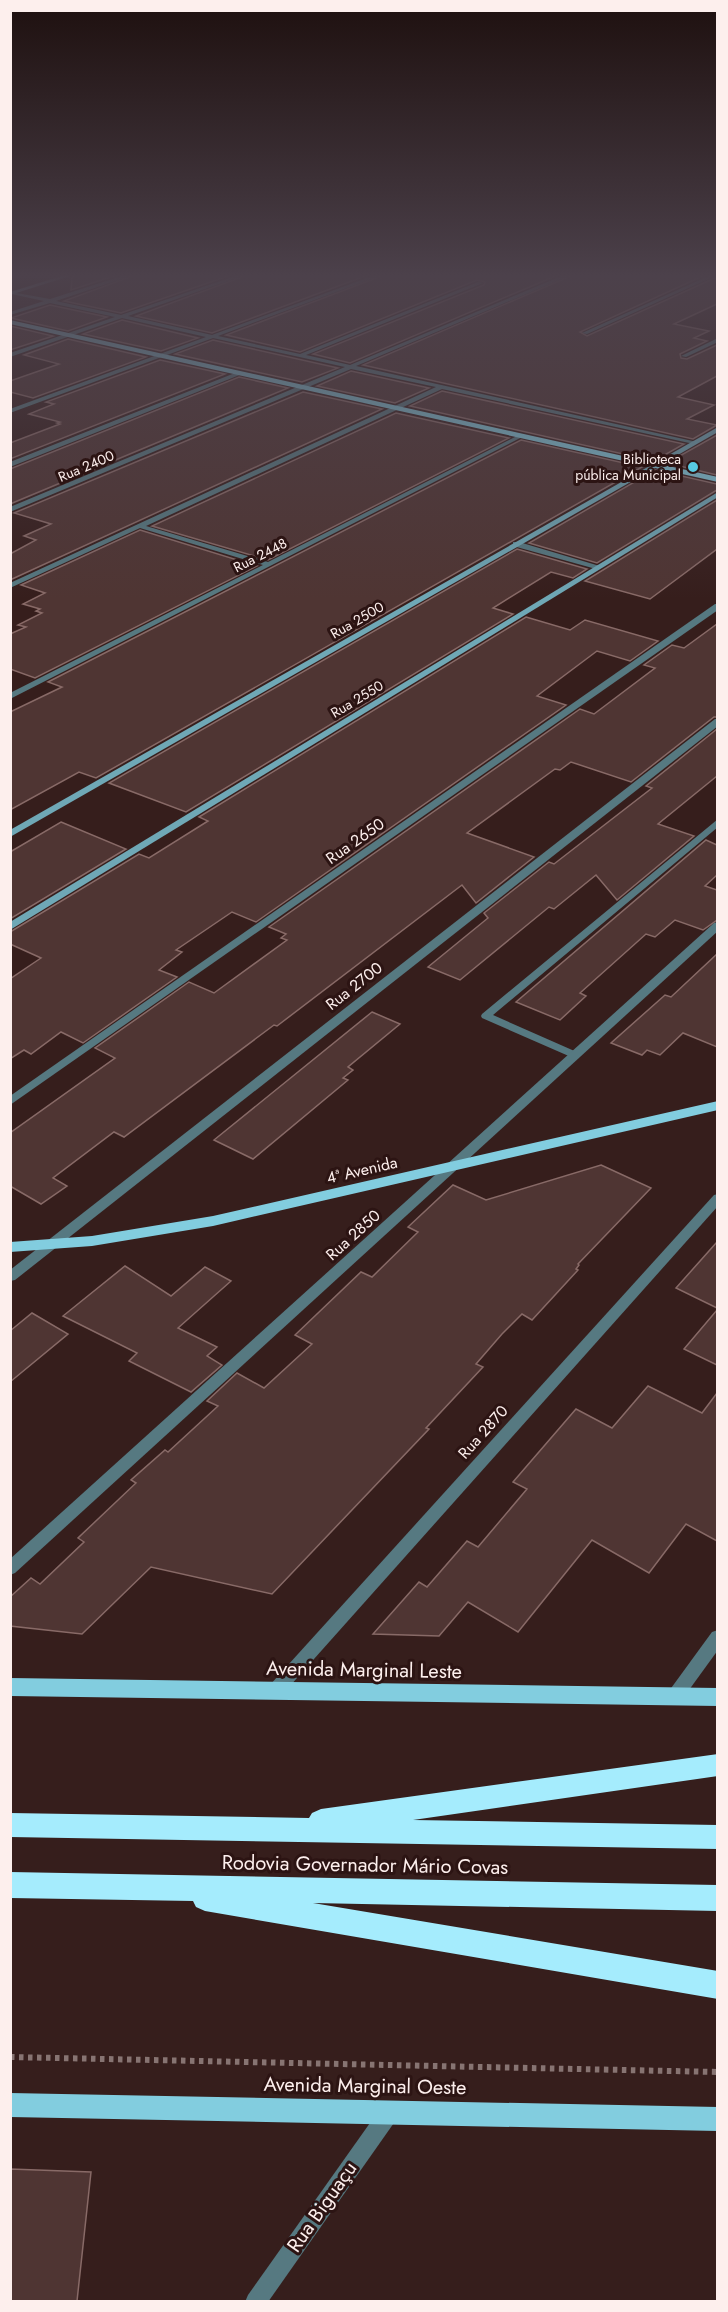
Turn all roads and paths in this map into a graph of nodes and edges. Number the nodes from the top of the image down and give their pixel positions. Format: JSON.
{"nodes":[{"id":1,"x":86,"y":383,"type":"edge"},
{"id":2,"x":215,"y":383,"type":"edge"},
{"id":3,"x":285,"y":383,"type":"edge"},
{"id":4,"x":313,"y":383,"type":"edge"},
{"id":5,"x":423,"y":383,"type":"edge"},
{"id":6,"x":303,"y":387,"type":"junction"},
{"id":7,"x":441,"y":387,"type":"junction"},
{"id":8,"x":396,"y":408,"type":"junction"},
{"id":9,"x":10,"y":411,"type":"edge"},
{"id":10,"x":717,"y":429,"type":"edge"},
{"id":11,"x":521,"y":436,"type":"junction"},
{"id":12,"x":694,"y":442,"type":"junction"},
{"id":13,"x":10,"y":465,"type":"edge"},
{"id":14,"x":654,"y":465,"type":"junction"},
{"id":15,"x":717,"y":480,"type":"edge"},
{"id":16,"x":717,"y":494,"type":"edge"},
{"id":17,"x":10,"y":510,"type":"edge"},
{"id":18,"x":140,"y":526,"type":"junction"},
{"id":19,"x":516,"y":544,"type":"junction"},
{"id":20,"x":270,"y":564,"type":"junction"},
{"id":21,"x":599,"y":567,"type":"junction"},
{"id":22,"x":10,"y":586,"type":"edge"},
{"id":23,"x":717,"y":606,"type":"edge"},
{"id":24,"x":10,"y":698,"type":"edge"},
{"id":25,"x":717,"y":720,"type":"edge"},
{"id":26,"x":717,"y":822,"type":"edge"},
{"id":27,"x":10,"y":834,"type":"edge"},
{"id":28,"x":717,"y":925,"type":"edge"},
{"id":29,"x":10,"y":927,"type":"edge"},
{"id":30,"x":575,"y":1055,"type":"junction"},
{"id":31,"x":10,"y":1102,"type":"edge"},
{"id":32,"x":717,"y":1105,"type":"edge"},
{"id":33,"x":449,"y":1169,"type":"junction"},
{"id":34,"x":717,"y":1198,"type":"edge"},
{"id":35,"x":50,"y":1246,"type":"junction"},
{"id":36,"x":10,"y":1247,"type":"edge"},
{"id":37,"x":10,"y":1277,"type":"edge"},
{"id":38,"x":10,"y":1569,"type":"edge"},
{"id":39,"x":717,"y":1637,"type":"edge"},
{"id":40,"x":10,"y":1687,"type":"edge"},
{"id":41,"x":275,"y":1691,"type":"junction"},
{"id":42,"x":675,"y":1696,"type":"junction"},
{"id":43,"x":717,"y":1697,"type":"edge"},
{"id":44,"x":717,"y":1765,"type":"edge"},
{"id":45,"x":10,"y":1825,"type":"edge"},
{"id":46,"x":269,"y":1829,"type":"junction"},
{"id":47,"x":717,"y":1837,"type":"edge"},
{"id":48,"x":10,"y":1885,"type":"edge"},
{"id":49,"x":144,"y":1887,"type":"junction"},
{"id":50,"x":717,"y":1898,"type":"edge"},
{"id":51,"x":717,"y":1985,"type":"edge"},
{"id":52,"x":10,"y":2057,"type":"edge"},
{"id":53,"x":717,"y":2072,"type":"edge"},
{"id":54,"x":10,"y":2104,"type":"edge"},
{"id":55,"x":389,"y":2113,"type":"junction"},
{"id":56,"x":717,"y":2119,"type":"edge"},
{"id":57,"x":255,"y":2301,"type":"edge"}],
"edges":[{"from":1,"to":9,"type":"street"},
{"from":2,"to":13,"type":"street"},
{"from":3,"to":6,"type":"main road"},
{"from":4,"to":6,"type":"street","name":"Rua 2400"},
{"from":5,"to":7,"type":"street"},
{"from":6,"to":8,"type":"main road"},
{"from":6,"to":17,"type":"street","name":"Rua 2400"},
{"from":7,"to":8,"type":"street"},
{"from":7,"to":12,"type":"street"},
{"from":8,"to":11,"type":"main road"},
{"from":8,"to":18,"type":"street"},
{"from":10,"to":12,"type":"main road","name":"Rua 2500"},
{"from":11,"to":14,"type":"main road"},
{"from":11,"to":20,"type":"street","name":"Rua 2448"},
{"from":12,"to":14,"type":"main road","name":"Rua 2500"},
{"from":14,"to":15,"type":"main road"},
{"from":14,"to":19,"type":"main road","name":"Rua 2500"},
{"from":16,"to":21,"type":"main road","name":"Rua 2550"},
{"from":18,"to":20,"type":"street"},
{"from":18,"to":22,"type":"street"},
{"from":19,"to":21,"type":"street"},
{"from":19,"to":27,"type":"main road","name":"Rua 2500"},
{"from":20,"to":24,"type":"street","name":"Rua 2448"},
{"from":21,"to":29,"type":"main road","name":"Rua 2550"},
{"from":23,"to":31,"type":"street","name":"Rua 2650"},
{"from":25,"to":35,"type":"street","name":"Rua 2700"},
{"from":26,"to":30,"type":"street"},
{"from":28,"to":30,"type":"street","name":"Rua 2850"},
{"from":30,"to":33,"type":"street","name":"Rua 2850"},
{"from":32,"to":33,"type":"main road","name":"4ª Avenida"},
{"from":33,"to":35,"type":"main road","name":"4ª Avenida"},
{"from":33,"to":38,"type":"street","name":"Rua 2850"},
{"from":34,"to":41,"type":"street","name":"Rua 2870"},
{"from":35,"to":36,"type":"main road","name":"4ª Avenida"},
{"from":35,"to":37,"type":"street","name":"Rua 2700"},
{"from":39,"to":42,"type":"street"},
{"from":40,"to":41,"type":"main road","name":"Avenida Marginal Leste"},
{"from":41,"to":42,"type":"main road","name":"Avenida Marginal Leste"},
{"from":42,"to":43,"type":"main road","name":"Avenida Marginal Leste"},
{"from":44,"to":46,"type":"highway"},
{"from":45,"to":46,"type":"highway","name":"Rodovia Governador Mário Covas"},
{"from":46,"to":47,"type":"highway","name":"Rodovia Governador Mário Covas"},
{"from":48,"to":49,"type":"highway","name":"Rodovia Governador Mário Covas"},
{"from":49,"to":50,"type":"highway","name":"Rodovia Governador Mário Covas"},
{"from":49,"to":51,"type":"highway"},
{"from":52,"to":53,"type":"path"},
{"from":54,"to":55,"type":"main road","name":"Avenida Marginal Oeste"},
{"from":55,"to":56,"type":"main road","name":"Avenida Marginal Oeste"},
{"from":55,"to":57,"type":"street","name":"Rua Biguaçu"}]}
